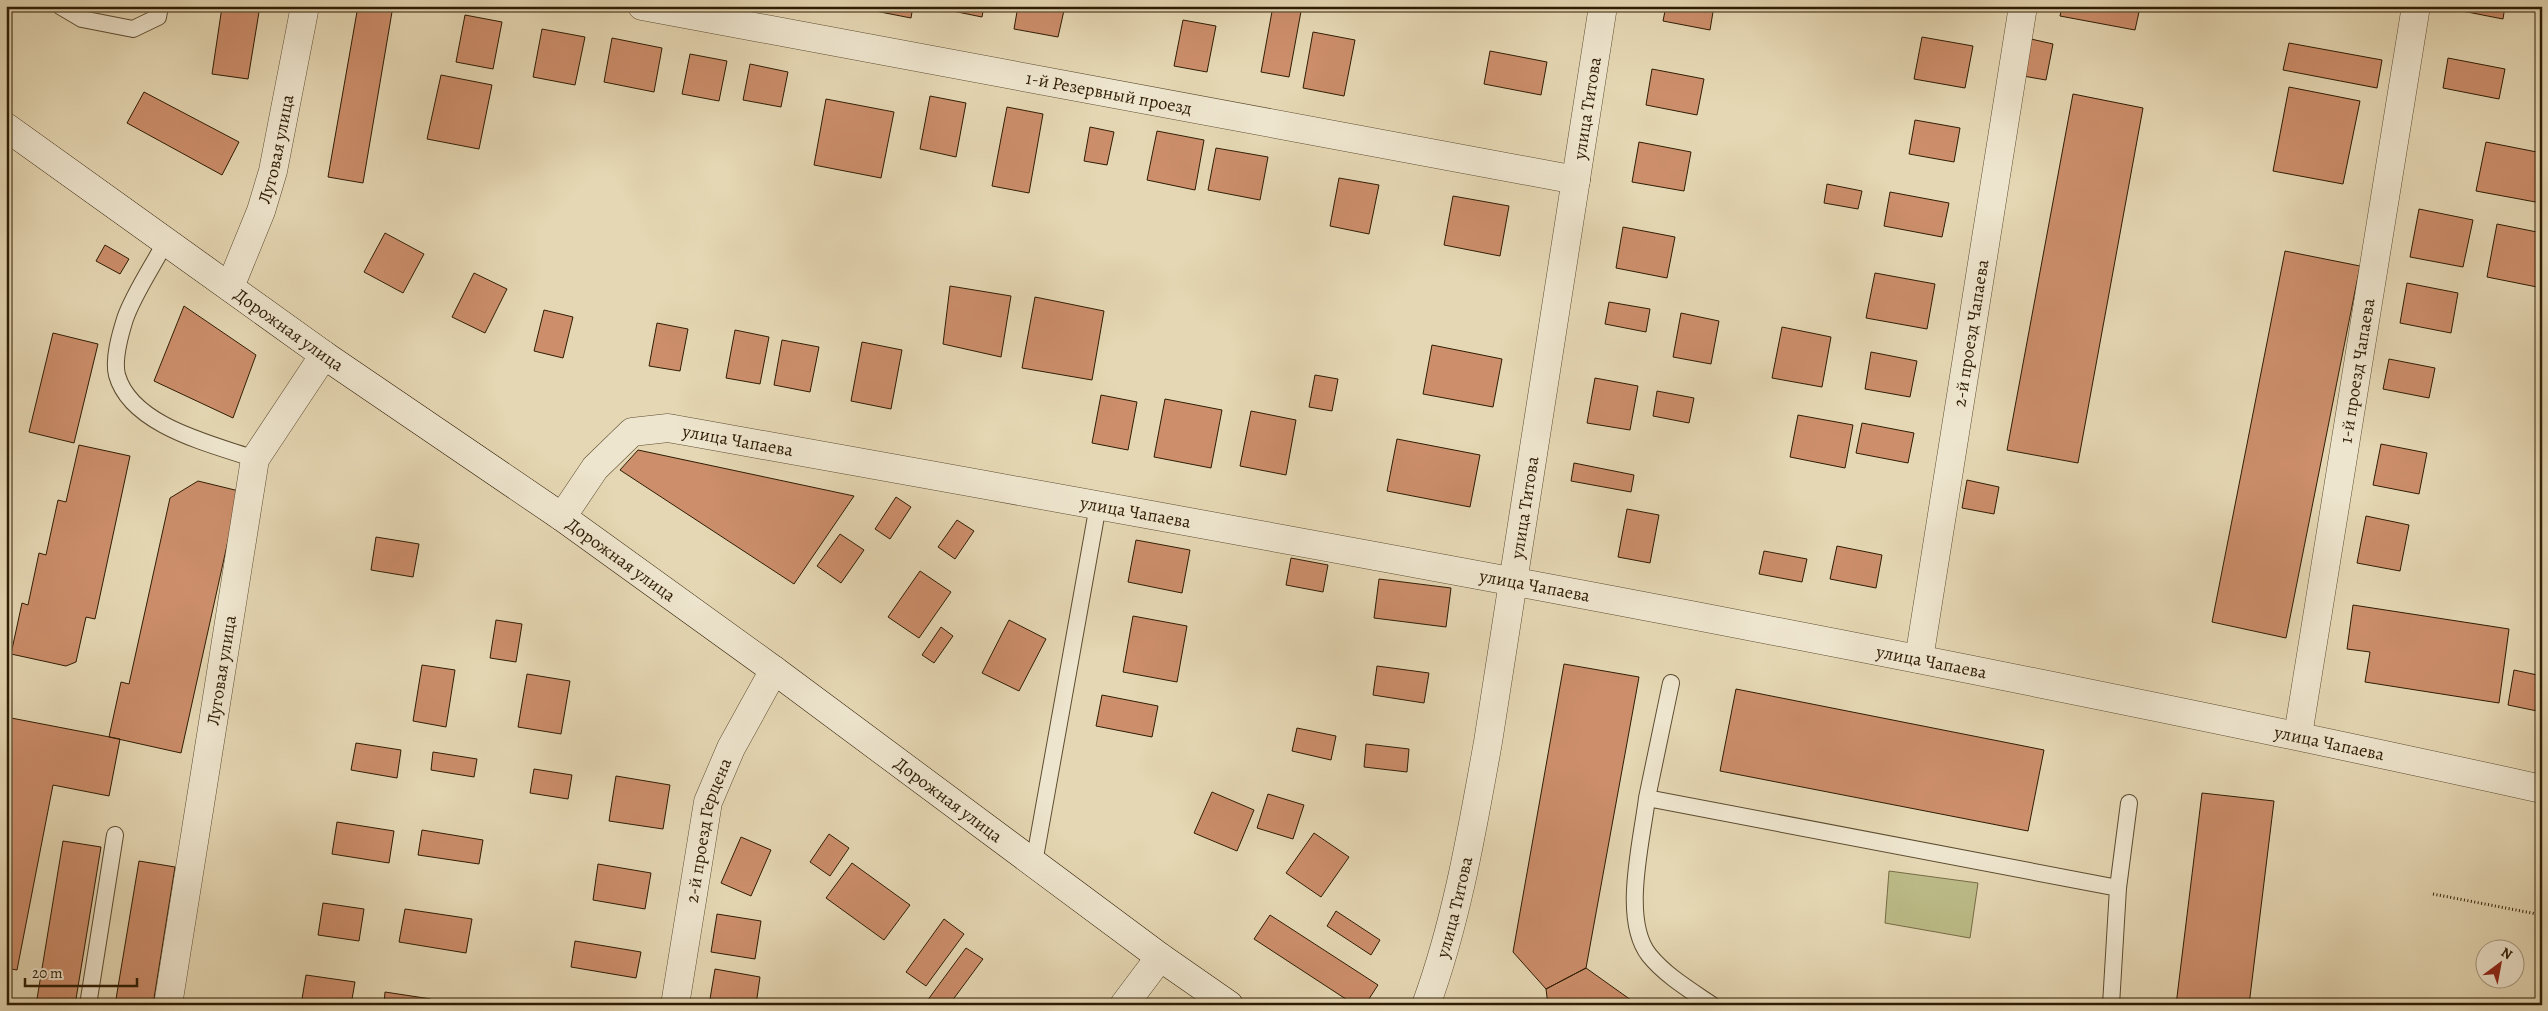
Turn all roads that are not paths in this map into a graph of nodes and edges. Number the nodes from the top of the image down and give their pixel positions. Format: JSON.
{"nodes":[{"id":1,"x":60,"y":6,"type":"edge"},
{"id":2,"x":160,"y":6,"type":"edge"},
{"id":3,"x":305,"y":6,"type":"edge"},
{"id":4,"x":642,"y":6,"type":"edge"},
{"id":5,"x":1603,"y":6,"type":"edge"},
{"id":6,"x":2023,"y":6,"type":"edge"},
{"id":7,"x":2416,"y":6,"type":"edge"},
{"id":8,"x":6,"y":126,"type":"edge"},
{"id":9,"x":1576,"y":180,"type":"junction"},
{"id":10,"x":166,"y":241,"type":"junction"},
{"id":11,"x":230,"y":287,"type":"junction"},
{"id":12,"x":324,"y":355,"type":"junction"},
{"id":13,"x":255,"y":458,"type":"junction"},
{"id":14,"x":1098,"y":505,"type":"junction"},
{"id":15,"x":562,"y":517,"type":"junction"},
{"id":16,"x":1514,"y":581,"type":"junction"},
{"id":17,"x":1919,"y":659,"type":"junction"},
{"id":18,"x":774,"y":670,"type":"junction"},
{"id":19,"x":1671,"y":683,"type":"dead end"},
{"id":20,"x":2298,"y":735,"type":"junction"},
{"id":21,"x":2542,"y":789,"type":"edge"},
{"id":22,"x":1648,"y":798,"type":"junction"},
{"id":23,"x":2129,"y":803,"type":"dead end"},
{"id":24,"x":115,"y":835,"type":"dead end"},
{"id":25,"x":1034,"y":863,"type":"junction"},
{"id":26,"x":2118,"y":888,"type":"junction"},
{"id":27,"x":1160,"y":958,"type":"junction"},
{"id":28,"x":88,"y":1005,"type":"edge"},
{"id":29,"x":168,"y":1005,"type":"edge"},
{"id":30,"x":675,"y":1005,"type":"edge"},
{"id":31,"x":1124,"y":1005,"type":"edge"},
{"id":32,"x":1229,"y":1005,"type":"edge"},
{"id":33,"x":1426,"y":1005,"type":"edge"},
{"id":34,"x":1712,"y":1005,"type":"edge"},
{"id":35,"x":2111,"y":1005,"type":"edge"}],
"edges":[{"from":1,"to":2,"type":"lane"},
{"from":3,"to":11,"type":"street","name":"Луговая улица"},
{"from":4,"to":9,"type":"street","name":"1-й Резервный проезд"},
{"from":5,"to":9,"type":"street","name":"улица Титова"},
{"from":6,"to":17,"type":"street","name":"2-й проезд Чапаева"},
{"from":7,"to":20,"type":"street","name":"1-й проезд Чапаева"},
{"from":8,"to":10,"type":"street","name":"Дорожная улица"},
{"from":9,"to":16,"type":"street","name":"улица Титова"},
{"from":10,"to":11,"type":"street","name":"Дорожная улица"},
{"from":10,"to":13,"type":"lane"},
{"from":11,"to":12,"type":"street","name":"Дорожная улица"},
{"from":12,"to":13,"type":"street","name":"Луговая улица"},
{"from":12,"to":15,"type":"street","name":"Дорожная улица"},
{"from":13,"to":29,"type":"street","name":"Луговая улица"},
{"from":14,"to":15,"type":"street","name":"улица Чапаева"},
{"from":14,"to":16,"type":"street","name":"улица Чапаева"},
{"from":14,"to":25,"type":"lane"},
{"from":15,"to":18,"type":"street","name":"Дорожная улица"},
{"from":16,"to":17,"type":"street","name":"улица Чапаева"},
{"from":16,"to":33,"type":"street","name":"улица Титова"},
{"from":17,"to":20,"type":"street","name":"улица Чапаева"},
{"from":18,"to":25,"type":"street","name":"Дорожная улица"},
{"from":18,"to":30,"type":"street","name":"2-й проезд Герцена"},
{"from":19,"to":22,"type":"lane"},
{"from":20,"to":21,"type":"street","name":"улица Чапаева"},
{"from":22,"to":26,"type":"lane"},
{"from":22,"to":34,"type":"lane"},
{"from":23,"to":26,"type":"lane"},
{"from":24,"to":28,"type":"lane"},
{"from":25,"to":27,"type":"street","name":"Дорожная улица"},
{"from":26,"to":35,"type":"lane"},
{"from":27,"to":31,"type":"street"},
{"from":27,"to":32,"type":"street","name":"Дорожная улица"}]}
